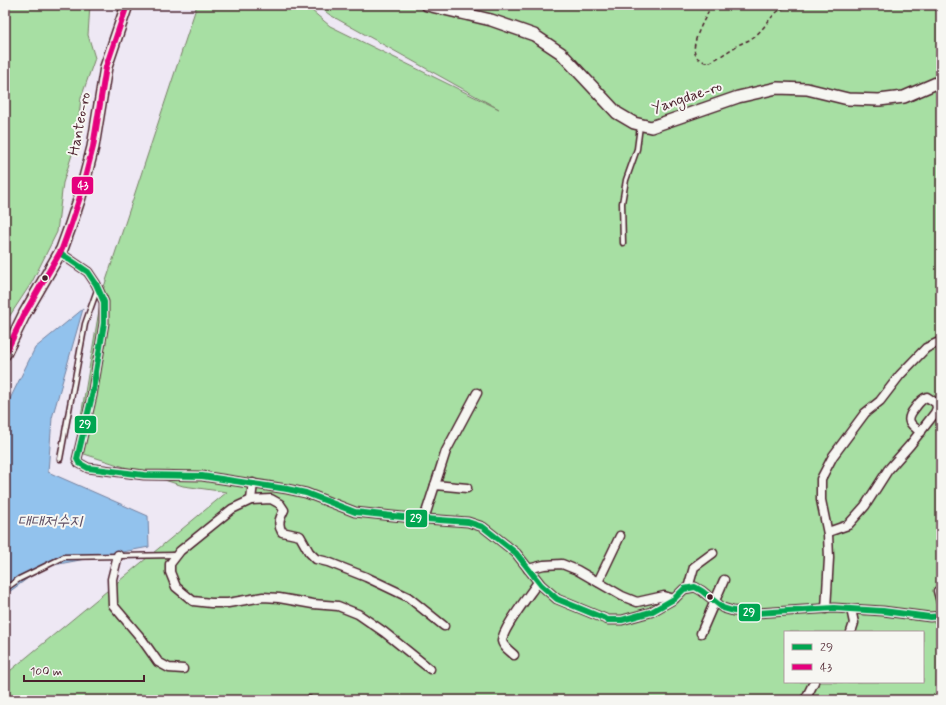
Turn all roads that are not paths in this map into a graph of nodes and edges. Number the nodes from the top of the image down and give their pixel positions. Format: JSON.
{"nodes":[{"id":1,"x":127,"y":5,"type":"edge"},
{"id":2,"x":427,"y":5,"type":"edge"},
{"id":3,"x":941,"y":81,"type":"edge"},
{"id":4,"x":641,"y":124,"type":"junction"},
{"id":5,"x":623,"y":243,"type":"dead end"},
{"id":6,"x":60,"y":253,"type":"junction"},
{"id":7,"x":98,"y":288,"type":"junction"},
{"id":8,"x":941,"y":341,"type":"edge"},
{"id":9,"x":5,"y":354,"type":"edge"},
{"id":10,"x":477,"y":393,"type":"dead end"},
{"id":11,"x":921,"y":432,"type":"dead end"},
{"id":12,"x":60,"y":459,"type":"dead end"},
{"id":13,"x":252,"y":483,"type":"junction"},
{"id":14,"x":435,"y":485,"type":"junction"},
{"id":15,"x":467,"y":488,"type":"dead end"},
{"id":16,"x":251,"y":500,"type":"junction"},
{"id":17,"x":424,"y":519,"type":"junction"},
{"id":18,"x":828,"y":532,"type":"junction"},
{"id":19,"x":620,"y":536,"type":"dead end"},
{"id":20,"x":713,"y":553,"type":"dead end"},
{"id":21,"x":118,"y":555,"type":"junction"},
{"id":22,"x":176,"y":555,"type":"junction"},
{"id":23,"x":528,"y":569,"type":"junction"},
{"id":24,"x":724,"y":580,"type":"dead end"},
{"id":25,"x":538,"y":582,"type":"junction"},
{"id":26,"x":598,"y":582,"type":"junction"},
{"id":27,"x":688,"y":588,"type":"junction"},
{"id":28,"x":5,"y":589,"type":"edge"},
{"id":29,"x":938,"y":591,"type":"dead end"},
{"id":30,"x":674,"y":599,"type":"junction"},
{"id":31,"x":715,"y":602,"type":"junction"},
{"id":32,"x":941,"y":602,"type":"edge"},
{"id":33,"x":826,"y":609,"type":"junction"},
{"id":34,"x":851,"y":609,"type":"junction"},
{"id":35,"x":941,"y":616,"type":"edge"},
{"id":36,"x":444,"y":626,"type":"dead end"},
{"id":37,"x":851,"y":631,"type":"edge"},
{"id":38,"x":701,"y":634,"type":"dead end"},
{"id":39,"x":514,"y":655,"type":"dead end"},
{"id":40,"x":183,"y":669,"type":"dead end"},
{"id":41,"x":430,"y":669,"type":"dead end"},
{"id":42,"x":814,"y":683,"type":"edge"},
{"id":43,"x":805,"y":700,"type":"edge"}],
"edges":[{"from":1,"to":6,"type":"street","name":"Hanteo-ro"},
{"from":2,"to":4,"type":"street","name":"Yangdae-ro"},
{"from":3,"to":4,"type":"street","name":"Yangdae-ro"},
{"from":4,"to":5,"type":"lane"},
{"from":6,"to":7,"type":"street"},
{"from":6,"to":9,"type":"street","name":"Hanteo-ro"},
{"from":7,"to":12,"type":"lane"},
{"from":7,"to":13,"type":"street"},
{"from":8,"to":18,"type":"street"},
{"from":10,"to":14,"type":"street"},
{"from":11,"to":18,"type":"street"},
{"from":13,"to":16,"type":"street"},
{"from":13,"to":17,"type":"street"},
{"from":14,"to":15,"type":"street"},
{"from":14,"to":17,"type":"street"},
{"from":16,"to":22,"type":"street"},
{"from":16,"to":36,"type":"street"},
{"from":17,"to":23,"type":"street"},
{"from":18,"to":33,"type":"street"},
{"from":19,"to":26,"type":"street"},
{"from":20,"to":27,"type":"street"},
{"from":21,"to":22,"type":"lane"},
{"from":21,"to":28,"type":"lane"},
{"from":21,"to":40,"type":"street"},
{"from":22,"to":41,"type":"street"},
{"from":23,"to":25,"type":"street"},
{"from":23,"to":26,"type":"street"},
{"from":24,"to":31,"type":"street"},
{"from":25,"to":30,"type":"street"},
{"from":25,"to":39,"type":"street"},
{"from":26,"to":30,"type":"street"},
{"from":27,"to":30,"type":"street"},
{"from":27,"to":31,"type":"street"},
{"from":29,"to":32,"type":"street"},
{"from":31,"to":33,"type":"street"},
{"from":31,"to":38,"type":"street"},
{"from":33,"to":34,"type":"street"},
{"from":34,"to":35,"type":"street"},
{"from":34,"to":37,"type":"street"},
{"from":42,"to":43,"type":"street"}]}
